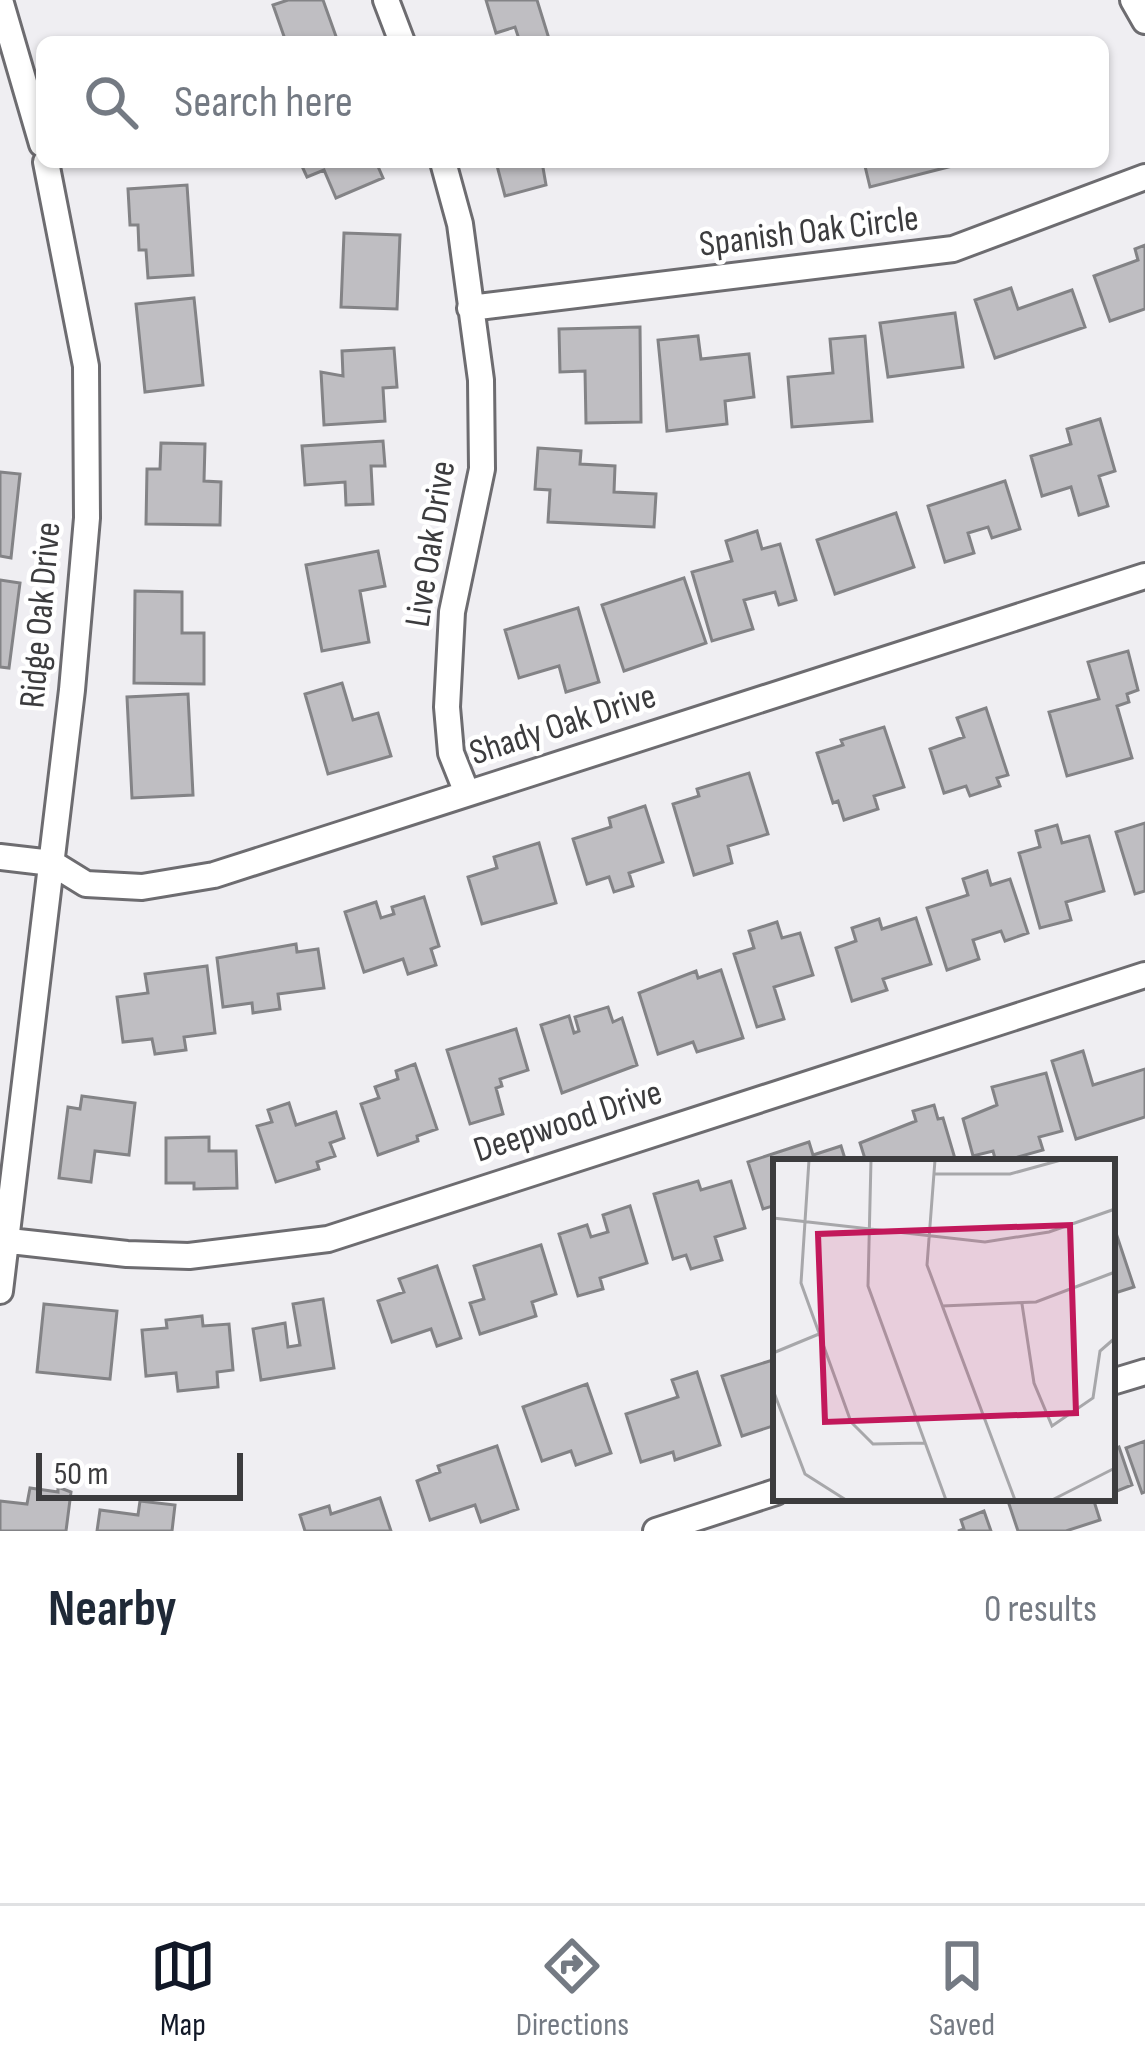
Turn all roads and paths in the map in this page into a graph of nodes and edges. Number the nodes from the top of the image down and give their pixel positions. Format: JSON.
{"nodes":[{"id":1,"x":1,"y":0,"type":"edge"},
{"id":2,"x":386,"y":0,"type":"edge"},
{"id":3,"x":1133,"y":0,"type":"edge"},
{"id":4,"x":1145,"y":21,"type":"edge"},
{"id":5,"x":400,"y":36,"type":"edge"},
{"id":6,"x":36,"y":123,"type":"edge"},
{"id":7,"x":47,"y":168,"type":"edge"},
{"id":8,"x":445,"y":168,"type":"edge"},
{"id":9,"x":1145,"y":177,"type":"edge"},
{"id":10,"x":470,"y":308,"type":"junction"},
{"id":11,"x":1145,"y":576,"type":"edge"},
{"id":12,"x":467,"y":794,"type":"junction"},
{"id":13,"x":0,"y":856,"type":"edge"},
{"id":14,"x":52,"y":863,"type":"junction"},
{"id":15,"x":1145,"y":975,"type":"edge"},
{"id":16,"x":4,"y":1241,"type":"edge"},
{"id":17,"x":0,"y":1291,"type":"edge"},
{"id":18,"x":1145,"y":1372,"type":"edge"},
{"id":19,"x":1115,"y":1381,"type":"edge"},
{"id":20,"x":773,"y":1493,"type":"edge"},
{"id":21,"x":656,"y":1531,"type":"edge"}],
"edges":[{"from":1,"to":6,"type":"street"},
{"from":2,"to":5,"type":"street"},
{"from":3,"to":4,"type":"street"},
{"from":7,"to":14,"type":"street","name":"Ridge Oak Drive"},
{"from":8,"to":10,"type":"street","name":"Live Oak Drive"},
{"from":9,"to":10,"type":"street","name":"Spanish Oak Circle"},
{"from":10,"to":12,"type":"street","name":"Live Oak Drive"},
{"from":11,"to":12,"type":"street","name":"Shady Oak Drive"},
{"from":12,"to":14,"type":"street","name":"Shady Oak Drive"},
{"from":13,"to":14,"type":"street","name":"Shady Oak Drive"},
{"from":14,"to":16,"type":"street","name":"Ridge Oak Drive"},
{"from":15,"to":16,"type":"street","name":"Deepwood Drive"},
{"from":16,"to":17,"type":"street","name":"Ridge Oak Drive"},
{"from":18,"to":19,"type":"street"},
{"from":20,"to":21,"type":"street"}]}
